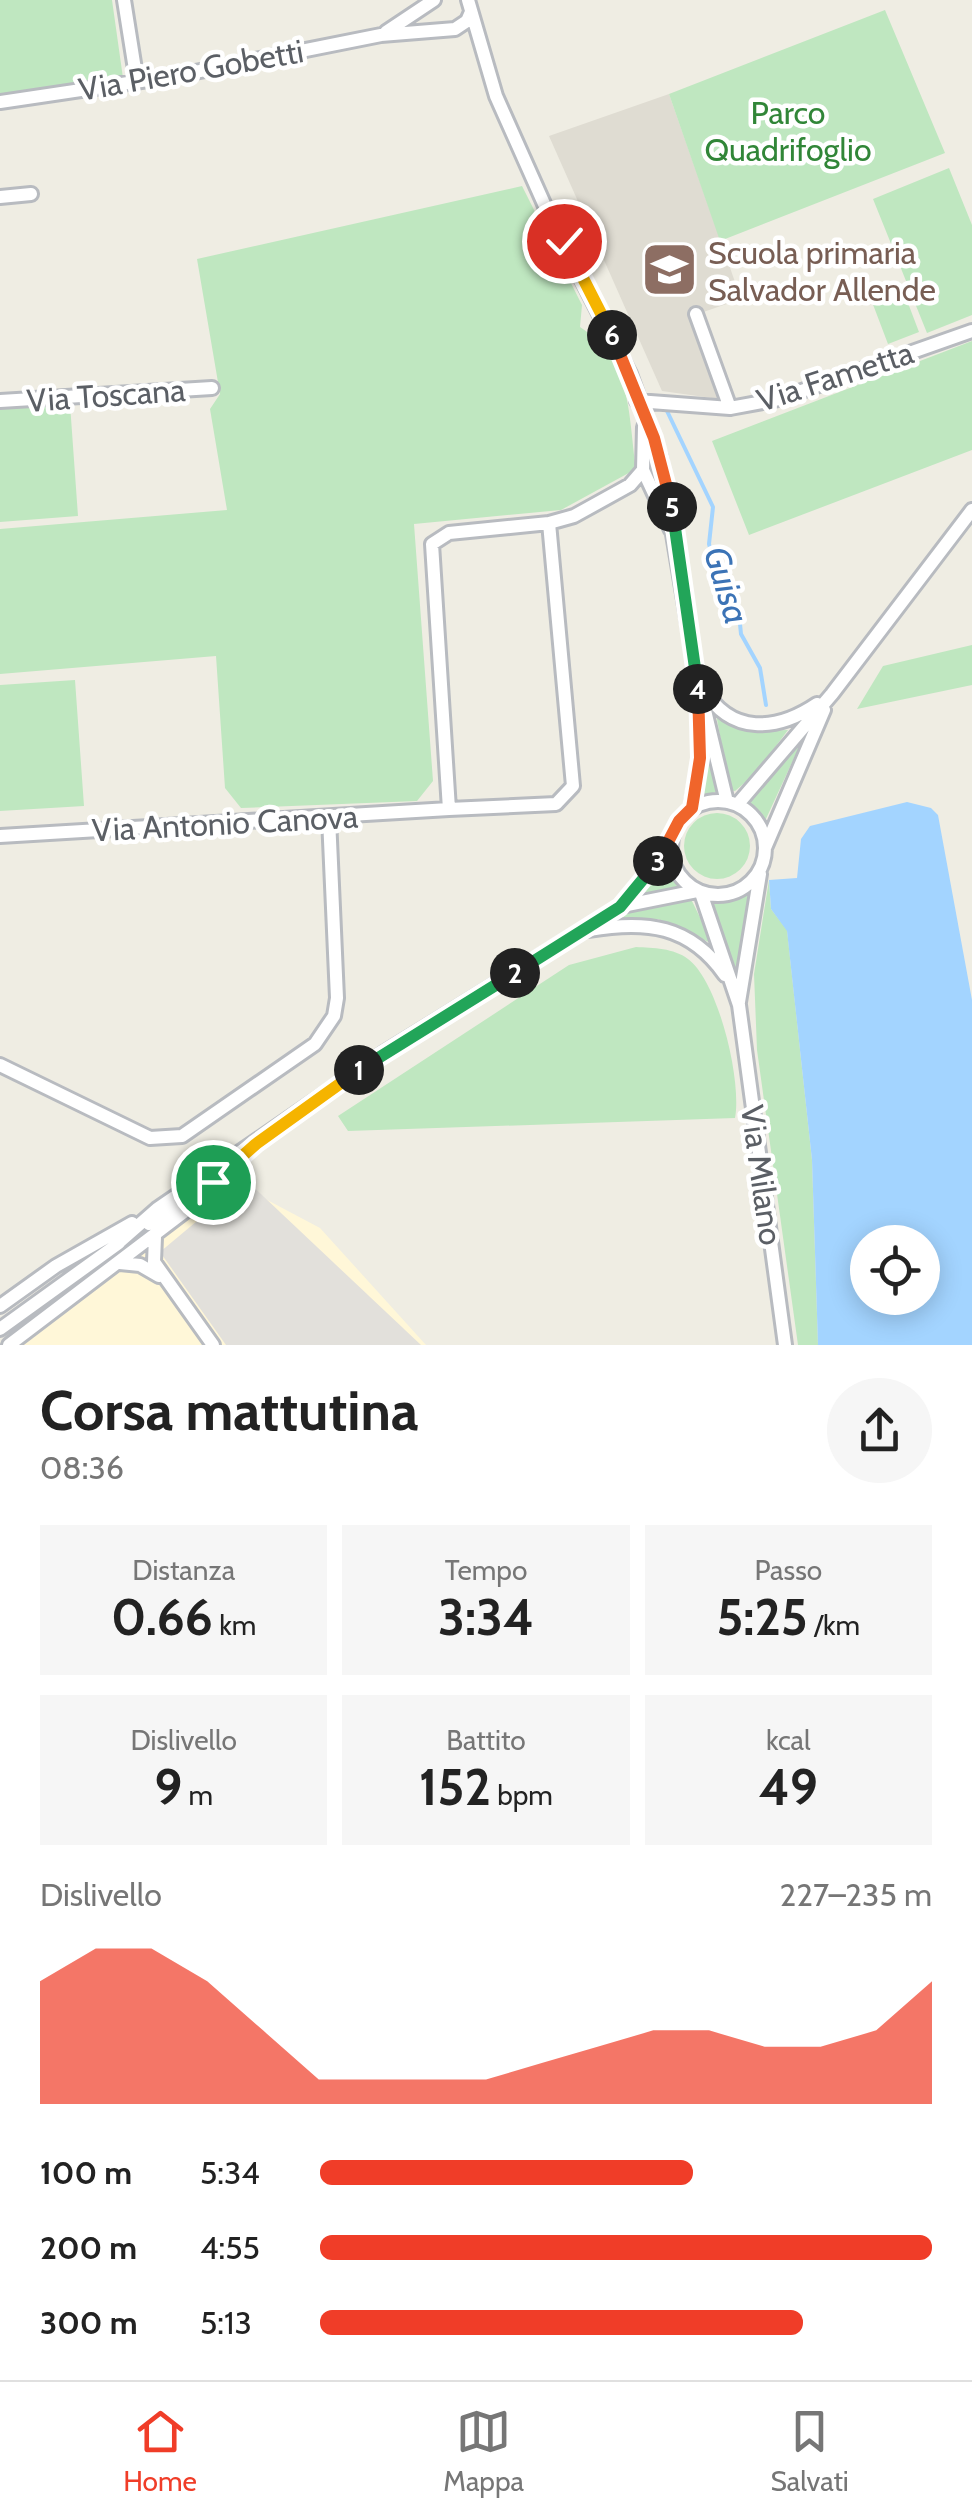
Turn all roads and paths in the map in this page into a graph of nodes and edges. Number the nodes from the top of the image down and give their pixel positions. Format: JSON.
{"nodes":[{"id":1,"x":124,"y":0,"type":"edge"},
{"id":2,"x":434,"y":0,"type":"edge"},
{"id":3,"x":469,"y":3,"type":"edge"},
{"id":4,"x":464,"y":24,"type":"junction"},
{"id":5,"x":444,"y":28,"type":"junction"},
{"id":6,"x":382,"y":35,"type":"junction"},
{"id":7,"x":479,"y":42,"type":"junction"},
{"id":8,"x":137,"y":82,"type":"junction"},
{"id":9,"x":0,"y":102,"type":"edge"},
{"id":10,"x":31,"y":194,"type":"dead end"},
{"id":11,"x":0,"y":197,"type":"edge"},
{"id":12,"x":696,"y":314,"type":"dead end"},
{"id":13,"x":972,"y":331,"type":"edge"},
{"id":14,"x":212,"y":388,"type":"dead end"},
{"id":15,"x":0,"y":401,"type":"edge"},
{"id":16,"x":639,"y":406,"type":"junction"},
{"id":17,"x":730,"y":408,"type":"junction"},
{"id":18,"x":643,"y":470,"type":"junction"},
{"id":19,"x":667,"y":482,"type":"junction"},
{"id":20,"x":630,"y":485,"type":"junction"},
{"id":21,"x":652,"y":490,"type":"junction"},
{"id":22,"x":972,"y":510,"type":"edge"},
{"id":23,"x":549,"y":523,"type":"junction"},
{"id":24,"x":678,"y":546,"type":"junction"},
{"id":25,"x":697,"y":677,"type":"junction"},
{"id":26,"x":832,"y":694,"type":"junction"},
{"id":27,"x":732,"y":803,"type":"junction"},
{"id":28,"x":692,"y":808,"type":"junction"},
{"id":29,"x":449,"y":809,"type":"junction"},
{"id":30,"x":330,"y":818,"type":"junction"},
{"id":31,"x":0,"y":836,"type":"edge"},
{"id":32,"x":670,"y":845,"type":"junction"},
{"id":33,"x":765,"y":848,"type":"junction"},
{"id":34,"x":760,"y":869,"type":"junction"},
{"id":35,"x":699,"y":892,"type":"junction"},
{"id":36,"x":620,"y":907,"type":"junction"},
{"id":37,"x":582,"y":932,"type":"junction"},
{"id":38,"x":739,"y":1004,"type":"junction"},
{"id":39,"x":0,"y":1065,"type":"edge"},
{"id":40,"x":256,"y":1144,"type":"junction"},
{"id":41,"x":213,"y":1182,"type":"junction"},
{"id":42,"x":156,"y":1210,"type":"junction"},
{"id":43,"x":155,"y":1236,"type":"junction"},
{"id":44,"x":116,"y":1245,"type":"junction"},
{"id":45,"x":120,"y":1263,"type":"junction"},
{"id":46,"x":166,"y":1281,"type":"junction"},
{"id":47,"x":0,"y":1306,"type":"edge"},
{"id":48,"x":0,"y":1330,"type":"edge"},
{"id":49,"x":9,"y":1345,"type":"edge"},
{"id":50,"x":213,"y":1345,"type":"edge"},
{"id":51,"x":785,"y":1345,"type":"edge"}],
"edges":[{"from":1,"to":8,"type":"street"},
{"from":2,"to":5,"type":"street"},
{"from":2,"to":6,"type":"street","name":"Via Piero Gobetti"},
{"from":3,"to":4,"type":"street"},
{"from":3,"to":7,"type":"street"},
{"from":4,"to":5,"type":"street","name":"Via Piero Gobetti"},
{"from":4,"to":7,"type":"street"},
{"from":5,"to":6,"type":"street","name":"Via Piero Gobetti"},
{"from":6,"to":8,"type":"street","name":"Via Piero Gobetti"},
{"from":7,"to":16,"type":"street"},
{"from":8,"to":9,"type":"street","name":"Via Piero Gobetti"},
{"from":10,"to":11,"type":"street"},
{"from":12,"to":17,"type":"street"},
{"from":13,"to":17,"type":"street","name":"Via Fametta"},
{"from":14,"to":15,"type":"street","name":"Via Toscana"},
{"from":16,"to":17,"type":"street","name":"Via Fametta"},
{"from":16,"to":18,"type":"street"},
{"from":16,"to":19,"type":"street"},
{"from":18,"to":19,"type":"street"},
{"from":18,"to":20,"type":"street"},
{"from":18,"to":21,"type":"street"},
{"from":19,"to":24,"type":"street"},
{"from":20,"to":21,"type":"street"},
{"from":20,"to":23,"type":"street"},
{"from":21,"to":24,"type":"street"},
{"from":22,"to":26,"type":"street"},
{"from":23,"to":29,"type":"street"},
{"from":23,"to":29,"type":"street","name":"Via Antonio Canova"},
{"from":24,"to":25,"type":"street"},
{"from":25,"to":26,"type":"street"},
{"from":25,"to":27,"type":"street"},
{"from":25,"to":28,"type":"street"},
{"from":26,"to":27,"type":"street"},
{"from":26,"to":33,"type":"street"},
{"from":27,"to":28,"type":"street"},
{"from":27,"to":33,"type":"street"},
{"from":28,"to":32,"type":"street"},
{"from":29,"to":30,"type":"street","name":"Via Antonio Canova"},
{"from":30,"to":31,"type":"street","name":"Via Antonio Canova"},
{"from":30,"to":39,"type":"street"},
{"from":32,"to":35,"type":"street"},
{"from":32,"to":36,"type":"street"},
{"from":33,"to":34,"type":"street"},
{"from":34,"to":35,"type":"street"},
{"from":34,"to":38,"type":"street","name":"Via Milano"},
{"from":35,"to":36,"type":"street"},
{"from":35,"to":38,"type":"street","name":"Via Milano"},
{"from":36,"to":37,"type":"street"},
{"from":37,"to":38,"type":"street"},
{"from":37,"to":40,"type":"street"},
{"from":38,"to":51,"type":"street","name":"Via Milano"},
{"from":40,"to":41,"type":"street"},
{"from":40,"to":42,"type":"street"},
{"from":41,"to":43,"type":"street"},
{"from":41,"to":44,"type":"street"},
{"from":42,"to":44,"type":"street"},
{"from":42,"to":47,"type":"street"},
{"from":43,"to":45,"type":"street"},
{"from":43,"to":46,"type":"street"},
{"from":44,"to":48,"type":"street"},
{"from":45,"to":46,"type":"street"},
{"from":45,"to":49,"type":"street"},
{"from":46,"to":50,"type":"street"}]}
